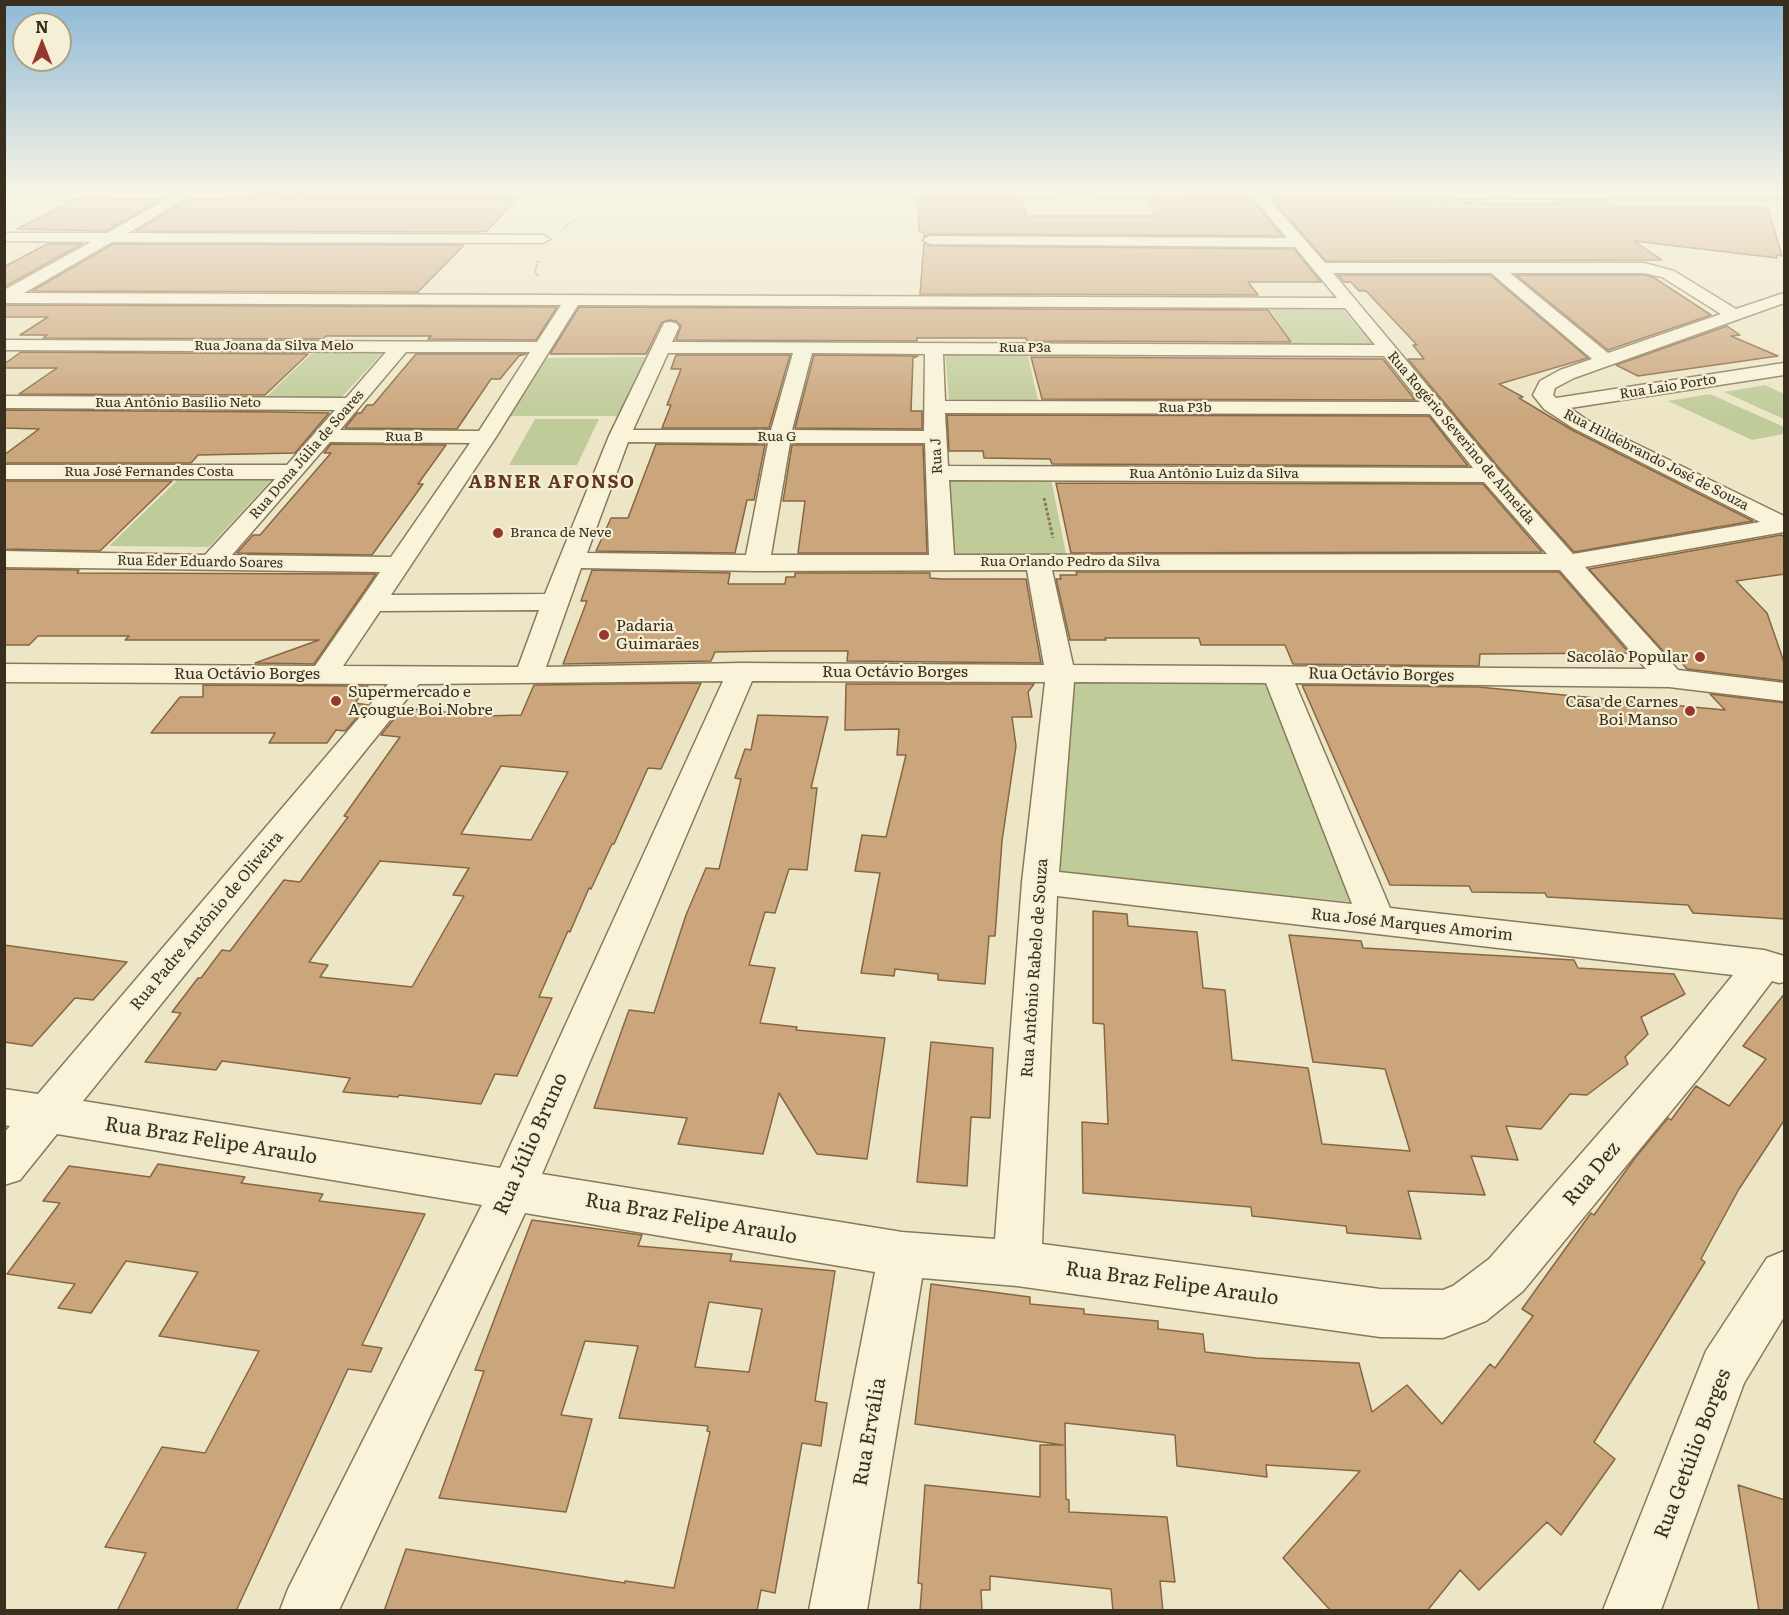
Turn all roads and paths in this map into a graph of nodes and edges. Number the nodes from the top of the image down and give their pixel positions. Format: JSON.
{"nodes":[{"id":1,"x":55,"y":267,"type":"edge"},
{"id":2,"x":536,"y":267,"type":"edge"},
{"id":3,"x":1319,"y":268,"type":"joint"},
{"id":4,"x":1496,"y":269,"type":"junction"},
{"id":5,"x":6,"y":295,"type":"edge"},
{"id":6,"x":295,"y":298,"type":"junction"},
{"id":7,"x":1785,"y":298,"type":"edge"},
{"id":8,"x":563,"y":300,"type":"junction"},
{"id":9,"x":680,"y":300,"type":"junction"},
{"id":10,"x":994,"y":301,"type":"junction"},
{"id":11,"x":1350,"y":303,"type":"junction"},
{"id":12,"x":277,"y":314,"type":"dead end"},
{"id":13,"x":1735,"y":316,"type":"junction"},
{"id":14,"x":259,"y":330,"type":"dead end"},
{"id":15,"x":1000,"y":333,"type":"junction"},
{"id":16,"x":4,"y":345,"type":"edge"},
{"id":17,"x":242,"y":346,"type":"junction"},
{"id":18,"x":400,"y":347,"type":"junction"},
{"id":19,"x":543,"y":347,"type":"junction"},
{"id":20,"x":662,"y":347,"type":"junction"},
{"id":21,"x":804,"y":347,"type":"junction"},
{"id":22,"x":934,"y":348,"type":"junction"},
{"id":23,"x":1387,"y":351,"type":"junction"},
{"id":24,"x":1606,"y":361,"type":"junction"},
{"id":25,"x":1785,"y":369,"type":"edge"},
{"id":26,"x":4,"y":402,"type":"edge"},
{"id":27,"x":352,"y":404,"type":"junction"},
{"id":28,"x":1551,"y":405,"type":"junction"},
{"id":29,"x":936,"y":407,"type":"junction"},
{"id":30,"x":1435,"y":408,"type":"junction"},
{"id":31,"x":324,"y":436,"type":"junction"},
{"id":32,"x":620,"y":436,"type":"junction"},
{"id":33,"x":485,"y":437,"type":"junction"},
{"id":34,"x":780,"y":437,"type":"junction"},
{"id":35,"x":935,"y":437,"type":"junction"},
{"id":36,"x":4,"y":472,"type":"edge"},
{"id":37,"x":293,"y":472,"type":"junction"},
{"id":38,"x":938,"y":473,"type":"junction"},
{"id":39,"x":1039,"y":474,"type":"junction"},
{"id":40,"x":1490,"y":475,"type":"junction"},
{"id":41,"x":1784,"y":525,"type":"edge"},
{"id":42,"x":4,"y":559,"type":"edge"},
{"id":43,"x":573,"y":560,"type":"junction"},
{"id":44,"x":212,"y":562,"type":"junction"},
{"id":45,"x":1048,"y":562,"type":"junction"},
{"id":46,"x":1568,"y":562,"type":"junction"},
{"id":47,"x":757,"y":563,"type":"junction"},
{"id":48,"x":942,"y":563,"type":"junction"},
{"id":49,"x":396,"y":565,"type":"junction"},
{"id":50,"x":555,"y":602,"type":"junction"},
{"id":51,"x":372,"y":603,"type":"junction"},
{"id":52,"x":741,"y":672,"type":"junction"},
{"id":53,"x":4,"y":673,"type":"edge"},
{"id":54,"x":1060,"y":673,"type":"junction"},
{"id":55,"x":1277,"y":674,"type":"junction"},
{"id":56,"x":323,"y":675,"type":"junction"},
{"id":57,"x":410,"y":676,"type":"junction"},
{"id":58,"x":530,"y":676,"type":"junction"},
{"id":59,"x":1669,"y":678,"type":"junction"},
{"id":60,"x":1785,"y":692,"type":"edge"},
{"id":61,"x":1040,"y":882,"type":"junction"},
{"id":62,"x":1377,"y":921,"type":"junction"},
{"id":63,"x":1774,"y":968,"type":"edge"},
{"id":64,"x":26,"y":1111,"type":"edge"},
{"id":65,"x":4,"y":1166,"type":"edge"},
{"id":66,"x":513,"y":1189,"type":"junction"},
{"id":67,"x":902,"y":1254,"type":"junction"},
{"id":68,"x":1017,"y":1263,"type":"junction"},
{"id":69,"x":1785,"y":1274,"type":"edge"},
{"id":70,"x":1380,"y":1313,"type":"joint"},
{"id":71,"x":309,"y":1611,"type":"edge"},
{"id":72,"x":838,"y":1611,"type":"edge"},
{"id":73,"x":1632,"y":1611,"type":"edge"}],
"edges":[{"from":1,"to":5,"type":"street"},
{"from":2,"to":8,"type":"path"},
{"from":3,"to":4,"type":"street"},
{"from":3,"to":11,"type":"street","name":"Rua Rogério Severino de Almeida"},
{"from":4,"to":13,"type":"street"},
{"from":4,"to":24,"type":"street"},
{"from":5,"to":6,"type":"street"},
{"from":6,"to":8,"type":"street"},
{"from":6,"to":12,"type":"street"},
{"from":7,"to":13,"type":"street","name":"Rua Hildebrando José de Souza"},
{"from":8,"to":9,"type":"street"},
{"from":8,"to":19,"type":"street"},
{"from":9,"to":10,"type":"street"},
{"from":9,"to":20,"type":"street"},
{"from":10,"to":11,"type":"street"},
{"from":10,"to":15,"type":"street"},
{"from":11,"to":23,"type":"street","name":"Rua Rogério Severino de Almeida"},
{"from":13,"to":24,"type":"street","name":"Rua Hildebrando José de Souza"},
{"from":14,"to":17,"type":"street"},
{"from":15,"to":22,"type":"street","name":"Rua P3a"},
{"from":15,"to":23,"type":"street","name":"Rua P3a"},
{"from":16,"to":17,"type":"street","name":"Rua Joana da Silva Melo"},
{"from":17,"to":18,"type":"street","name":"Rua Joana da Silva Melo"},
{"from":18,"to":19,"type":"street","name":"Rua Joana da Silva Melo"},
{"from":18,"to":27,"type":"street","name":"Rua Dona Júlia de Soares"},
{"from":19,"to":33,"type":"street"},
{"from":20,"to":21,"type":"street","name":"Rua P3a"},
{"from":20,"to":32,"type":"street"},
{"from":21,"to":22,"type":"street","name":"Rua P3a"},
{"from":21,"to":34,"type":"street"},
{"from":22,"to":29,"type":"street","name":"Rua J"},
{"from":23,"to":30,"type":"street","name":"Rua Rogério Severino de Almeida"},
{"from":24,"to":28,"type":"street","name":"Rua Hildebrando José de Souza"},
{"from":25,"to":28,"type":"street","name":"Rua Laio Porto"},
{"from":26,"to":27,"type":"street","name":"Rua Antônio Basílio Neto"},
{"from":27,"to":31,"type":"street","name":"Rua Dona Júlia de Soares"},
{"from":28,"to":41,"type":"street","name":"Rua Hildebrando José de Souza"},
{"from":29,"to":30,"type":"street","name":"Rua P3b"},
{"from":29,"to":35,"type":"street","name":"Rua J"},
{"from":30,"to":40,"type":"street","name":"Rua Rogério Severino de Almeida"},
{"from":31,"to":33,"type":"street","name":"Rua B"},
{"from":31,"to":37,"type":"street","name":"Rua Dona Júlia de Soares"},
{"from":32,"to":34,"type":"street","name":"Rua G"},
{"from":32,"to":43,"type":"street"},
{"from":33,"to":49,"type":"street"},
{"from":34,"to":35,"type":"street","name":"Rua G"},
{"from":34,"to":47,"type":"street"},
{"from":35,"to":38,"type":"street","name":"Rua J"},
{"from":36,"to":37,"type":"street","name":"Rua José Fernandes Costa"},
{"from":37,"to":44,"type":"street","name":"Rua Dona Júlia de Soares"},
{"from":38,"to":39,"type":"street","name":"Rua Antônio Luiz da Silva"},
{"from":38,"to":48,"type":"street","name":"Rua J"},
{"from":39,"to":40,"type":"street","name":"Rua Antônio Luiz da Silva"},
{"from":39,"to":45,"type":"path"},
{"from":40,"to":46,"type":"street","name":"Rua Rogério Severino de Almeida"},
{"from":41,"to":46,"type":"street","name":"Rua Orlando Pedro da Silva"},
{"from":42,"to":44,"type":"street","name":"Rua Eder Eduardo Soares"},
{"from":43,"to":47,"type":"street","name":"Rua Orlando Pedro da Silva"},
{"from":43,"to":50,"type":"street"},
{"from":44,"to":49,"type":"street","name":"Rua Eder Eduardo Soares"},
{"from":45,"to":46,"type":"street","name":"Rua Orlando Pedro da Silva"},
{"from":45,"to":48,"type":"street","name":"Rua Orlando Pedro da Silva"},
{"from":45,"to":54,"type":"street","name":"Rua Antônio Rabelo de Souza"},
{"from":46,"to":59,"type":"street","name":"Rua Rogério Severino de Almeida"},
{"from":47,"to":48,"type":"street","name":"Rua Orlando Pedro da Silva"},
{"from":49,"to":51,"type":"street"},
{"from":50,"to":51,"type":"street"},
{"from":50,"to":58,"type":"street"},
{"from":51,"to":56,"type":"street"},
{"from":52,"to":54,"type":"street","name":"Rua Octávio Borges"},
{"from":52,"to":58,"type":"street","name":"Rua Octávio Borges"},
{"from":52,"to":66,"type":"street","name":"Rua Júlio Bruno"},
{"from":53,"to":56,"type":"street","name":"Rua Octávio Borges"},
{"from":54,"to":55,"type":"street","name":"Rua Octávio Borges"},
{"from":54,"to":61,"type":"street","name":"Rua Antônio Rabelo de Souza"},
{"from":55,"to":59,"type":"street","name":"Rua Octávio Borges"},
{"from":55,"to":62,"type":"street"},
{"from":56,"to":57,"type":"street","name":"Rua Octávio Borges"},
{"from":57,"to":58,"type":"street","name":"Rua Octávio Borges"},
{"from":57,"to":64,"type":"street","name":"Rua Padre Antônio de Oliveira"},
{"from":59,"to":60,"type":"street","name":"Rua Octávio Borges"},
{"from":61,"to":62,"type":"street","name":"Rua José Marques Amorim"},
{"from":61,"to":68,"type":"street","name":"Rua Antônio Rabelo de Souza"},
{"from":62,"to":63,"type":"street","name":"Rua José Marques Amorim"},
{"from":63,"to":70,"type":"street","name":"Rua Dez"},
{"from":64,"to":65,"type":"street","name":"Rua Padre Antônio de Oliveira"},
{"from":64,"to":66,"type":"street","name":"Rua Braz Felipe Araulo"},
{"from":66,"to":67,"type":"street","name":"Rua Braz Felipe Araulo"},
{"from":66,"to":71,"type":"street","name":"Rua Júlio Bruno"},
{"from":67,"to":68,"type":"street","name":"Rua Braz Felipe Araulo"},
{"from":67,"to":72,"type":"street","name":"Rua Ervália"},
{"from":68,"to":70,"type":"street","name":"Rua Braz Felipe Araulo"},
{"from":69,"to":73,"type":"street","name":"Rua Getúlio Borges"}]}
